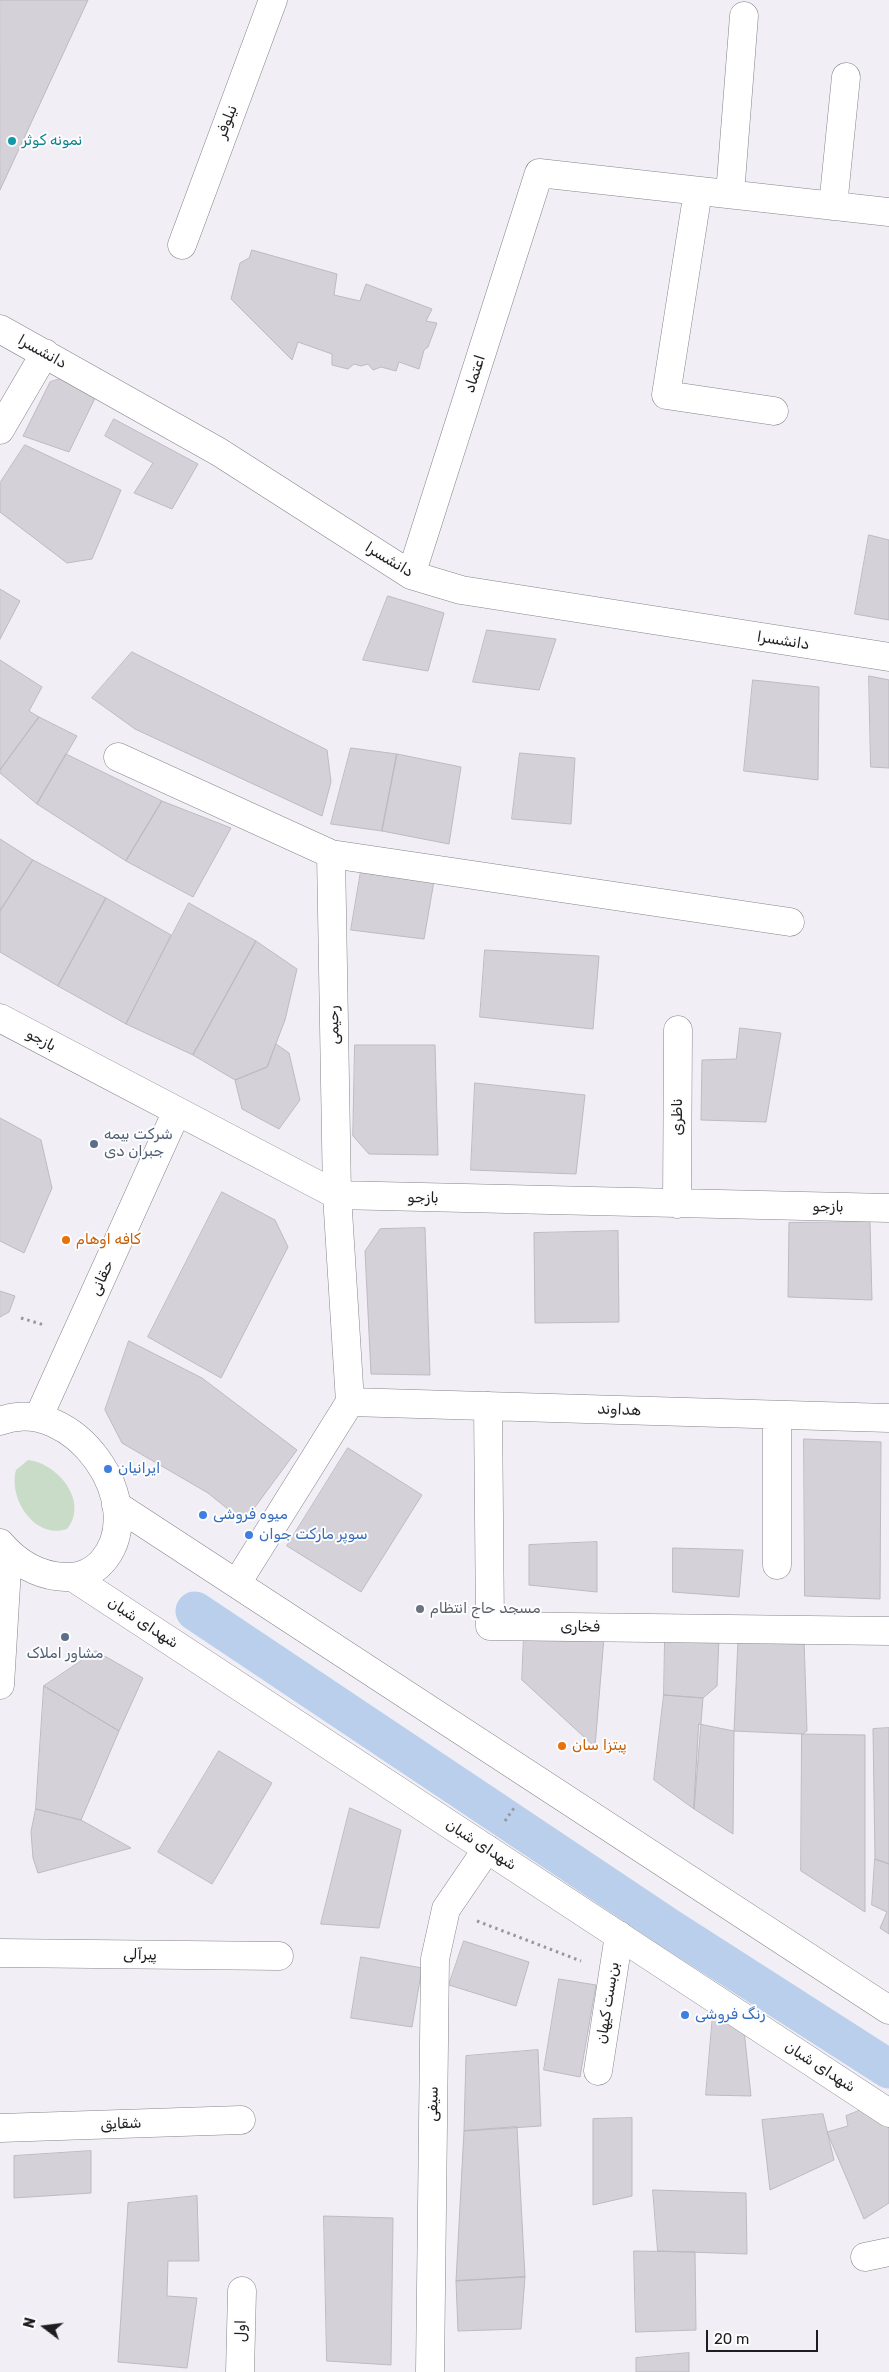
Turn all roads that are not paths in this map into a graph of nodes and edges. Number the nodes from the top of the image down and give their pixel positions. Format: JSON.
{"nodes":[{"id":1,"x":273,"y":0,"type":"edge"},
{"id":2,"x":744,"y":16,"type":"dead end"},
{"id":3,"x":846,"y":77,"type":"dead end"},
{"id":4,"x":698,"y":191,"type":"junction"},
{"id":5,"x":730,"y":194,"type":"junction"},
{"id":6,"x":833,"y":206,"type":"junction"},
{"id":7,"x":889,"y":212,"type":"edge"},
{"id":8,"x":182,"y":244,"type":"dead end"},
{"id":9,"x":0,"y":329,"type":"edge"},
{"id":10,"x":45,"y":353,"type":"junction"},
{"id":11,"x":774,"y":411,"type":"dead end"},
{"id":12,"x":0,"y":430,"type":"edge"},
{"id":13,"x":410,"y":575,"type":"junction"},
{"id":14,"x":889,"y":657,"type":"edge"},
{"id":15,"x":118,"y":757,"type":"dead end"},
{"id":16,"x":331,"y":854,"type":"junction"},
{"id":17,"x":790,"y":922,"type":"dead end"},
{"id":18,"x":0,"y":1018,"type":"edge"},
{"id":19,"x":678,"y":1030,"type":"dead end"},
{"id":20,"x":177,"y":1112,"type":"junction"},
{"id":21,"x":337,"y":1196,"type":"junction"},
{"id":22,"x":677,"y":1204,"type":"junction"},
{"id":23,"x":889,"y":1208,"type":"edge"},
{"id":24,"x":350,"y":1402,"type":"junction"},
{"id":25,"x":488,"y":1406,"type":"junction"},
{"id":26,"x":14,"y":1415,"type":"edge"},
{"id":27,"x":777,"y":1415,"type":"junction"},
{"id":28,"x":889,"y":1418,"type":"edge"},
{"id":29,"x":116,"y":1504,"type":"junction"},
{"id":30,"x":4,"y":1547,"type":"edge"},
{"id":31,"x":778,"y":1565,"type":"dead end"},
{"id":32,"x":74,"y":1578,"type":"junction"},
{"id":33,"x":237,"y":1584,"type":"junction"},
{"id":34,"x":889,"y":1631,"type":"edge"},
{"id":35,"x":0,"y":1685,"type":"edge"},
{"id":36,"x":487,"y":1849,"type":"junction"},
{"id":37,"x":619,"y":1935,"type":"junction"},
{"id":38,"x":0,"y":1953,"type":"edge"},
{"id":39,"x":279,"y":1956,"type":"dead end"},
{"id":40,"x":889,"y":2010,"type":"edge"},
{"id":41,"x":598,"y":2071,"type":"dead end"},
{"id":42,"x":889,"y":2112,"type":"edge"},
{"id":43,"x":241,"y":2120,"type":"dead end"},
{"id":44,"x":0,"y":2128,"type":"edge"},
{"id":45,"x":242,"y":2290,"type":"dead end"},
{"id":46,"x":240,"y":2372,"type":"edge"},
{"id":47,"x":430,"y":2372,"type":"edge"}],
"edges":[{"from":1,"to":8,"type":"street","name":"نیلوفر"},
{"from":2,"to":5,"type":"street"},
{"from":3,"to":6,"type":"street"},
{"from":4,"to":5,"type":"street"},
{"from":4,"to":11,"type":"street"},
{"from":4,"to":13,"type":"street","name":"اعتماد"},
{"from":5,"to":6,"type":"street"},
{"from":6,"to":7,"type":"street"},
{"from":9,"to":10,"type":"street","name":"دانشسرا"},
{"from":10,"to":12,"type":"street"},
{"from":10,"to":13,"type":"street","name":"دانشسرا"},
{"from":13,"to":14,"type":"street","name":"دانشسرا"},
{"from":15,"to":16,"type":"street"},
{"from":16,"to":17,"type":"street"},
{"from":16,"to":21,"type":"street","name":"رحیمی"},
{"from":18,"to":20,"type":"street","name":"بازجو"},
{"from":19,"to":22,"type":"street","name":"ناظری"},
{"from":20,"to":21,"type":"street","name":"بازجو"},
{"from":20,"to":26,"type":"street","name":"حقانی"},
{"from":21,"to":22,"type":"street","name":"بازجو"},
{"from":21,"to":24,"type":"street","name":"رحیمی"},
{"from":22,"to":23,"type":"street","name":"بازجو"},
{"from":24,"to":25,"type":"street","name":"هداوند"},
{"from":24,"to":33,"type":"street"},
{"from":25,"to":27,"type":"street","name":"هداوند"},
{"from":25,"to":34,"type":"street","name":"فخاری"},
{"from":26,"to":29,"type":"street"},
{"from":27,"to":28,"type":"street","name":"هداوند"},
{"from":27,"to":31,"type":"street"},
{"from":29,"to":32,"type":"street"},
{"from":29,"to":33,"type":"street"},
{"from":30,"to":32,"type":"street"},
{"from":30,"to":35,"type":"street"},
{"from":32,"to":36,"type":"street","name":"شهدای شبان"},
{"from":33,"to":40,"type":"street"},
{"from":36,"to":37,"type":"street","name":"شهدای شبان"},
{"from":36,"to":47,"type":"street","name":"سیفی"},
{"from":37,"to":41,"type":"street","name":"بن‌بست کیهان"},
{"from":37,"to":42,"type":"street","name":"شهدای شبان"},
{"from":38,"to":39,"type":"street","name":"پیرآلی"},
{"from":43,"to":44,"type":"street","name":"شقایق"},
{"from":45,"to":46,"type":"street","name":"اول"}]}
